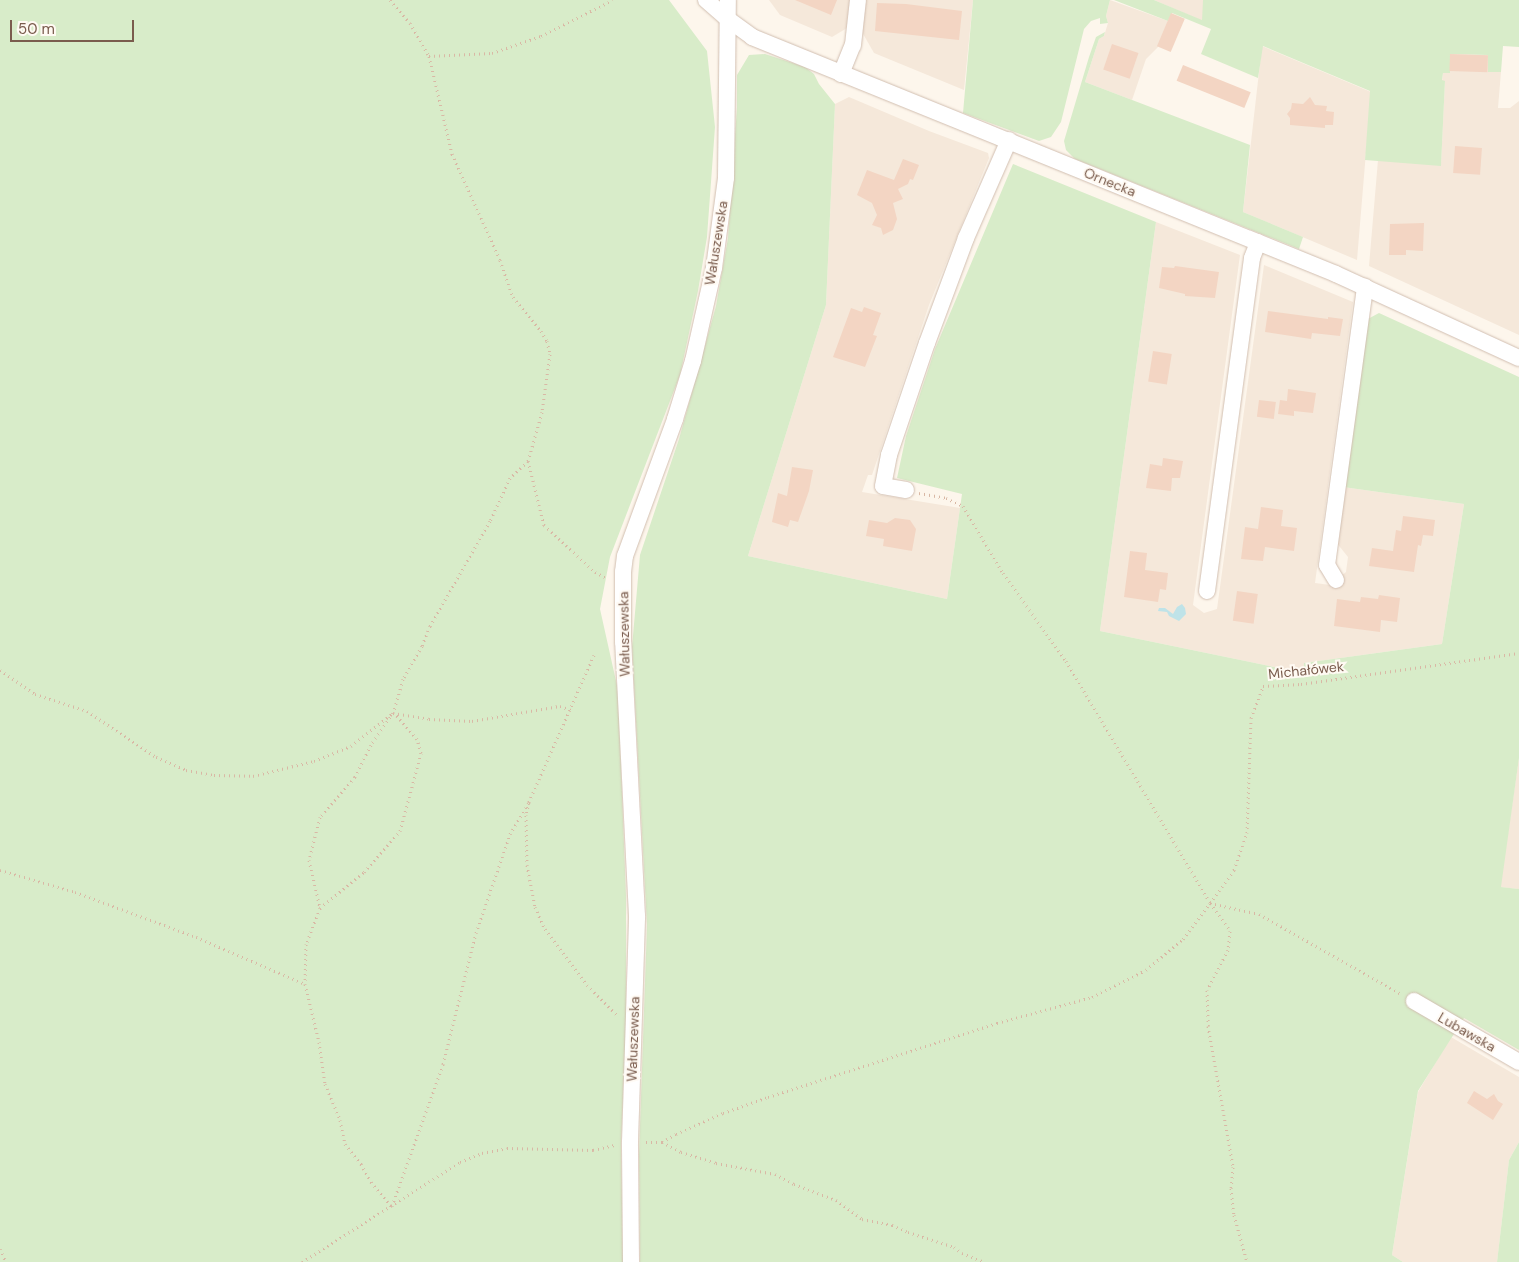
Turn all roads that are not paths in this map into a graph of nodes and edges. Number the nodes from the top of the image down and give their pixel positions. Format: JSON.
{"nodes":[{"id":1,"x":706,"y":0,"type":"edge"},
{"id":2,"x":728,"y":0,"type":"edge"},
{"id":3,"x":858,"y":0,"type":"edge"},
{"id":4,"x":729,"y":20,"type":"junction"},
{"id":5,"x":841,"y":74,"type":"junction"},
{"id":6,"x":1009,"y":140,"type":"junction"},
{"id":7,"x":1258,"y":242,"type":"junction"},
{"id":8,"x":1365,"y":287,"type":"junction"},
{"id":9,"x":1519,"y":358,"type":"edge"},
{"id":10,"x":906,"y":490,"type":"road end"},
{"id":11,"x":1336,"y":580,"type":"dead end"},
{"id":12,"x":1207,"y":591,"type":"dead end"},
{"id":13,"x":1414,"y":1001,"type":"road end"},
{"id":14,"x":1519,"y":1062,"type":"edge"},
{"id":15,"x":631,"y":1262,"type":"edge"}],
"edges":[{"from":1,"to":4,"type":"street","name":"Ornecka"},
{"from":2,"to":4,"type":"street","name":"Wałuszewska"},
{"from":3,"to":5,"type":"street"},
{"from":4,"to":5,"type":"street","name":"Ornecka"},
{"from":4,"to":15,"type":"street","name":"Wałuszewska"},
{"from":5,"to":6,"type":"street","name":"Ornecka"},
{"from":6,"to":7,"type":"street","name":"Ornecka"},
{"from":6,"to":10,"type":"street"},
{"from":7,"to":8,"type":"street","name":"Ornecka"},
{"from":7,"to":12,"type":"street"},
{"from":8,"to":9,"type":"street","name":"Ornecka"},
{"from":8,"to":11,"type":"street"},
{"from":13,"to":14,"type":"street","name":"Lubawska"}]}
